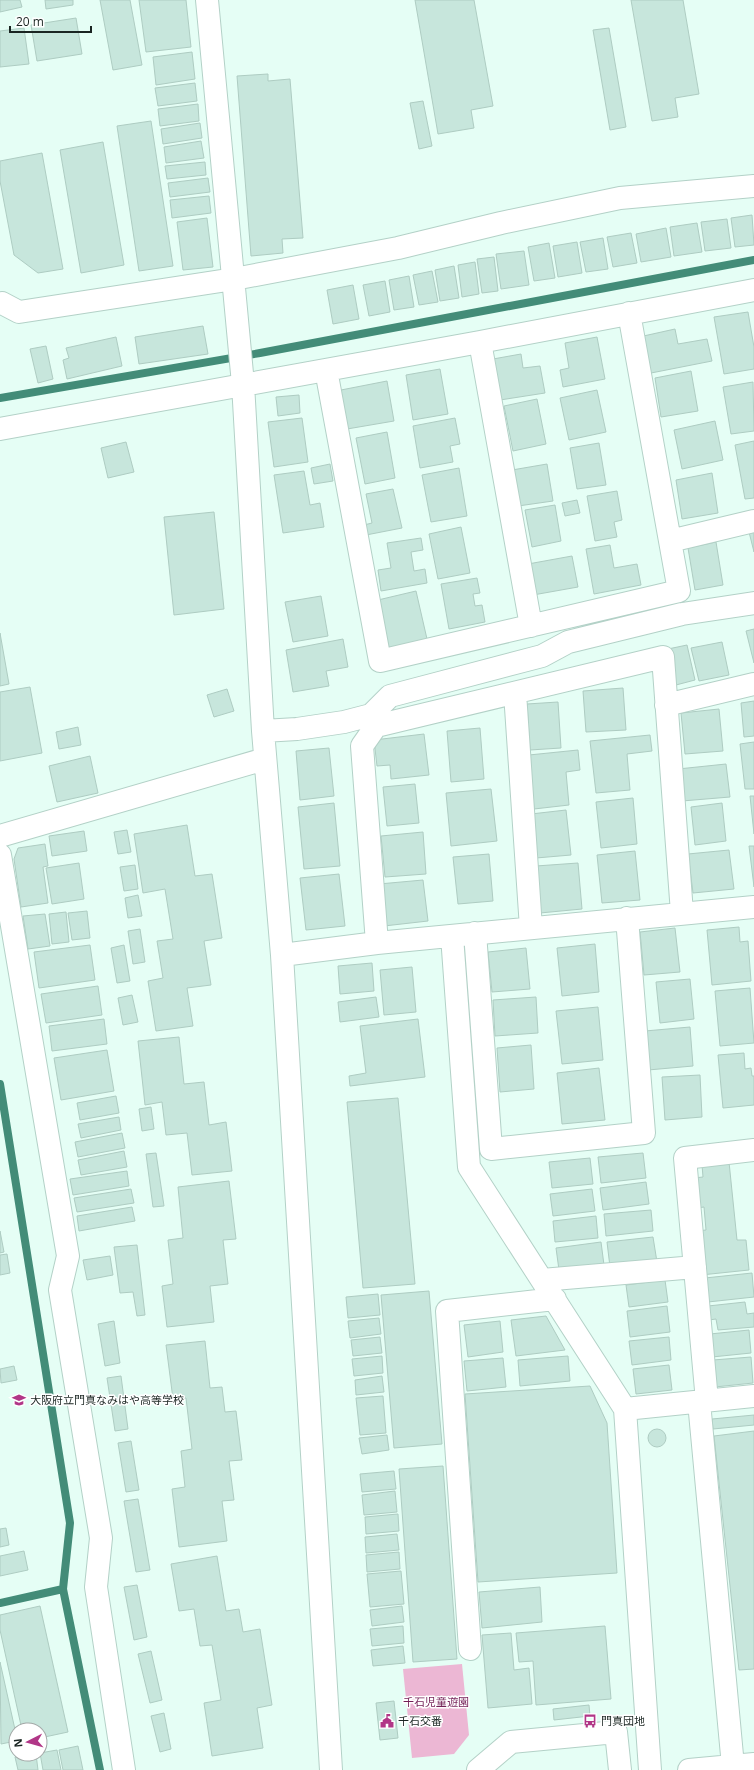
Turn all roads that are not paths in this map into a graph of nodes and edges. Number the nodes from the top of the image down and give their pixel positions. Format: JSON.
{"nodes":[{"id":1,"x":207,"y":0,"type":"edge"},
{"id":2,"x":754,"y":186,"type":"edge"},
{"id":3,"x":234,"y":279,"type":"junction"},
{"id":4,"x":754,"y":290,"type":"edge"},
{"id":5,"x":1,"y":302,"type":"edge"},
{"id":6,"x":629,"y":313,"type":"junction"},
{"id":7,"x":480,"y":342,"type":"junction"},
{"id":8,"x":326,"y":370,"type":"junction"},
{"id":9,"x":243,"y":384,"type":"junction"},
{"id":10,"x":0,"y":429,"type":"edge"},
{"id":11,"x":754,"y":521,"type":"edge"},
{"id":12,"x":670,"y":541,"type":"junction"},
{"id":13,"x":754,"y":603,"type":"edge"},
{"id":14,"x":531,"y":626,"type":"junction"},
{"id":15,"x":754,"y":684,"type":"edge"},
{"id":16,"x":515,"y":693,"type":"junction"},
{"id":17,"x":666,"y":705,"type":"junction"},
{"id":18,"x":262,"y":731,"type":"junction"},
{"id":19,"x":265,"y":759,"type":"junction"},
{"id":20,"x":0,"y":836,"type":"edge"},
{"id":21,"x":0,"y":855,"type":"edge"},
{"id":22,"x":754,"y":907,"type":"edge"},
{"id":23,"x":682,"y":913,"type":"junction"},
{"id":24,"x":627,"y":918,"type":"junction"},
{"id":25,"x":531,"y":928,"type":"junction"},
{"id":26,"x":475,"y":933,"type":"junction"},
{"id":27,"x":452,"y":936,"type":"junction"},
{"id":28,"x":377,"y":943,"type":"junction"},
{"id":29,"x":282,"y":955,"type":"junction"},
{"id":30,"x":491,"y":1149,"type":"junction"},
{"id":31,"x":754,"y":1150,"type":"edge"},
{"id":32,"x":468,"y":1154,"type":"junction"},
{"id":33,"x":695,"y":1267,"type":"junction"},
{"id":34,"x":542,"y":1280,"type":"junction"},
{"id":35,"x":555,"y":1299,"type":"junction"},
{"id":36,"x":754,"y":1396,"type":"edge"},
{"id":37,"x":703,"y":1401,"type":"junction"},
{"id":38,"x":625,"y":1409,"type":"junction"},
{"id":39,"x":470,"y":1649,"type":"dead end"},
{"id":40,"x":744,"y":1765,"type":"edge"},
{"id":41,"x":124,"y":1770,"type":"edge"},
{"id":42,"x":331,"y":1770,"type":"edge"},
{"id":43,"x":478,"y":1770,"type":"edge"},
{"id":44,"x":620,"y":1770,"type":"edge"},
{"id":45,"x":650,"y":1770,"type":"edge"},
{"id":46,"x":689,"y":1770,"type":"edge"}],
"edges":[{"from":1,"to":3,"type":"street"},
{"from":2,"to":3,"type":"street"},
{"from":3,"to":5,"type":"street"},
{"from":3,"to":9,"type":"street"},
{"from":4,"to":6,"type":"street"},
{"from":6,"to":7,"type":"street"},
{"from":6,"to":12,"type":"street"},
{"from":7,"to":8,"type":"street"},
{"from":7,"to":14,"type":"street"},
{"from":8,"to":9,"type":"street"},
{"from":8,"to":14,"type":"street"},
{"from":9,"to":10,"type":"street"},
{"from":9,"to":18,"type":"street"},
{"from":11,"to":12,"type":"street"},
{"from":12,"to":14,"type":"street"},
{"from":13,"to":18,"type":"street"},
{"from":15,"to":17,"type":"street"},
{"from":16,"to":17,"type":"street"},
{"from":16,"to":25,"type":"street"},
{"from":16,"to":28,"type":"street"},
{"from":17,"to":23,"type":"street"},
{"from":18,"to":19,"type":"street"},
{"from":19,"to":20,"type":"street"},
{"from":19,"to":29,"type":"street"},
{"from":21,"to":41,"type":"street"},
{"from":22,"to":23,"type":"street"},
{"from":23,"to":24,"type":"street"},
{"from":24,"to":25,"type":"street"},
{"from":24,"to":30,"type":"street"},
{"from":25,"to":26,"type":"street"},
{"from":26,"to":27,"type":"street"},
{"from":26,"to":30,"type":"street"},
{"from":27,"to":28,"type":"street"},
{"from":27,"to":32,"type":"street"},
{"from":28,"to":29,"type":"street"},
{"from":29,"to":42,"type":"street"},
{"from":30,"to":32,"type":"street"},
{"from":31,"to":33,"type":"street"},
{"from":32,"to":34,"type":"street"},
{"from":33,"to":34,"type":"street"},
{"from":33,"to":37,"type":"street"},
{"from":34,"to":35,"type":"street"},
{"from":35,"to":38,"type":"street"},
{"from":35,"to":39,"type":"street"},
{"from":36,"to":37,"type":"street"},
{"from":37,"to":38,"type":"street"},
{"from":37,"to":40,"type":"street"},
{"from":38,"to":45,"type":"street"},
{"from":40,"to":46,"type":"street"},
{"from":43,"to":44,"type":"street"}]}
